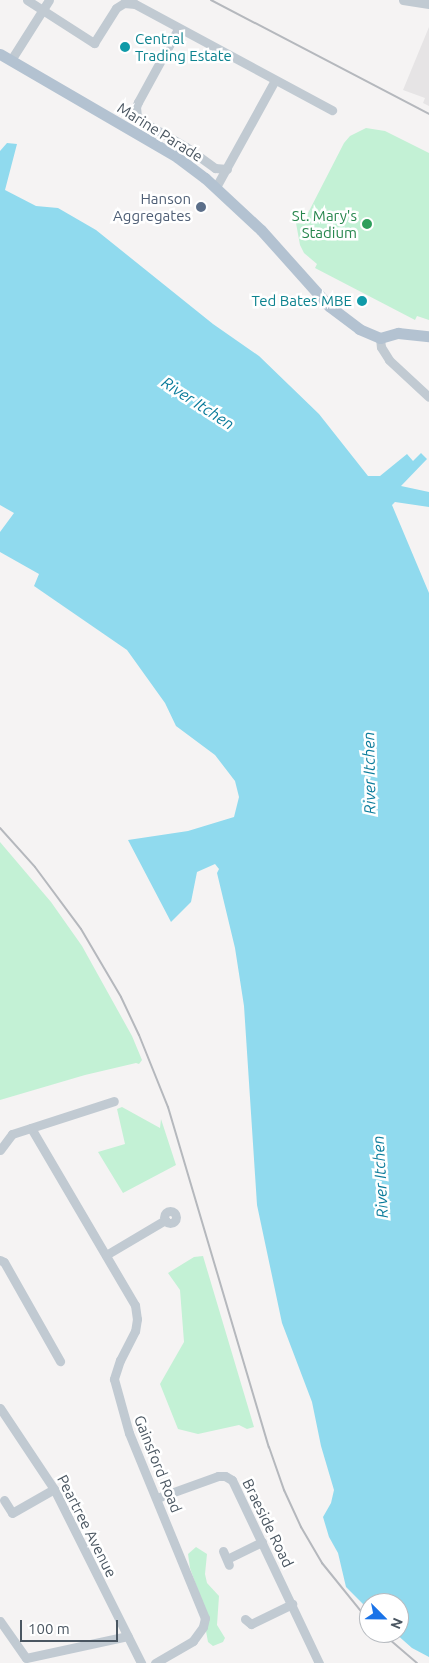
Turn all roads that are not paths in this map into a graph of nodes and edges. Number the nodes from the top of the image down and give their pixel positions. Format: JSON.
{"nodes":[{"id":1,"x":27,"y":0,"type":"edge"},
{"id":2,"x":49,"y":0,"type":"edge"},
{"id":3,"x":403,"y":0,"type":"edge"},
{"id":4,"x":429,"y":4,"type":"edge"},
{"id":5,"x":43,"y":10,"type":"junction"},
{"id":6,"x":178,"y":29,"type":"junction"},
{"id":7,"x":0,"y":54,"type":"edge"},
{"id":8,"x":10,"y":60,"type":"junction"},
{"id":9,"x":275,"y":80,"type":"junction"},
{"id":10,"x":332,"y":110,"type":"dead end"},
{"id":11,"x":227,"y":168,"type":"junction"},
{"id":12,"x":216,"y":187,"type":"junction"},
{"id":13,"x":429,"y":336,"type":"edge"},
{"id":14,"x":380,"y":338,"type":"junction"},
{"id":15,"x":429,"y":397,"type":"edge"},
{"id":16,"x":114,"y":1101,"type":"dead end"},
{"id":17,"x":31,"y":1128,"type":"junction"},
{"id":18,"x":0,"y":1150,"type":"edge"},
{"id":19,"x":165,"y":1220,"type":"dead end"},
{"id":20,"x":106,"y":1255,"type":"junction"},
{"id":21,"x":0,"y":1260,"type":"edge"},
{"id":22,"x":60,"y":1361,"type":"dead end"},
{"id":23,"x":0,"y":1408,"type":"edge"},
{"id":24,"x":54,"y":1490,"type":"junction"},
{"id":25,"x":157,"y":1498,"type":"junction"},
{"id":26,"x":4,"y":1500,"type":"dead end"},
{"id":27,"x":262,"y":1542,"type":"junction"},
{"id":28,"x":226,"y":1558,"type":"dead end"},
{"id":29,"x":292,"y":1604,"type":"junction"},
{"id":30,"x":0,"y":1621,"type":"edge"},
{"id":31,"x":249,"y":1625,"type":"dead end"},
{"id":32,"x":128,"y":1636,"type":"junction"},
{"id":33,"x":24,"y":1660,"type":"edge"},
{"id":34,"x":141,"y":1663,"type":"edge"},
{"id":35,"x":155,"y":1663,"type":"edge"},
{"id":36,"x":319,"y":1663,"type":"edge"}],
"edges":[{"from":1,"to":5,"type":"street"},
{"from":2,"to":5,"type":"street"},
{"from":3,"to":4,"type":"street"},
{"from":5,"to":6,"type":"street"},
{"from":5,"to":8,"type":"street"},
{"from":6,"to":9,"type":"street"},
{"from":6,"to":11,"type":"street"},
{"from":7,"to":8,"type":"main road","name":"Marine Parade"},
{"from":8,"to":12,"type":"main road","name":"Marine Parade"},
{"from":9,"to":10,"type":"street"},
{"from":9,"to":11,"type":"street"},
{"from":11,"to":12,"type":"street"},
{"from":12,"to":14,"type":"main road","name":"Marine Parade"},
{"from":13,"to":14,"type":"main road"},
{"from":14,"to":15,"type":"street"},
{"from":16,"to":17,"type":"street"},
{"from":17,"to":18,"type":"street"},
{"from":17,"to":20,"type":"street","name":"Gainsford Road"},
{"from":19,"to":20,"type":"street"},
{"from":20,"to":25,"type":"street","name":"Gainsford Road"},
{"from":21,"to":22,"type":"street"},
{"from":23,"to":24,"type":"street","name":"Peartree Avenue"},
{"from":24,"to":26,"type":"street"},
{"from":24,"to":32,"type":"street","name":"Peartree Avenue"},
{"from":25,"to":27,"type":"street","name":"Braeside Road"},
{"from":25,"to":35,"type":"street","name":"Gainsford Road"},
{"from":27,"to":28,"type":"street"},
{"from":27,"to":29,"type":"street","name":"Braeside Road"},
{"from":29,"to":31,"type":"street"},
{"from":29,"to":36,"type":"street","name":"Braeside Road"},
{"from":30,"to":33,"type":"street"},
{"from":32,"to":33,"type":"street"},
{"from":32,"to":34,"type":"street","name":"Peartree Avenue"}]}
